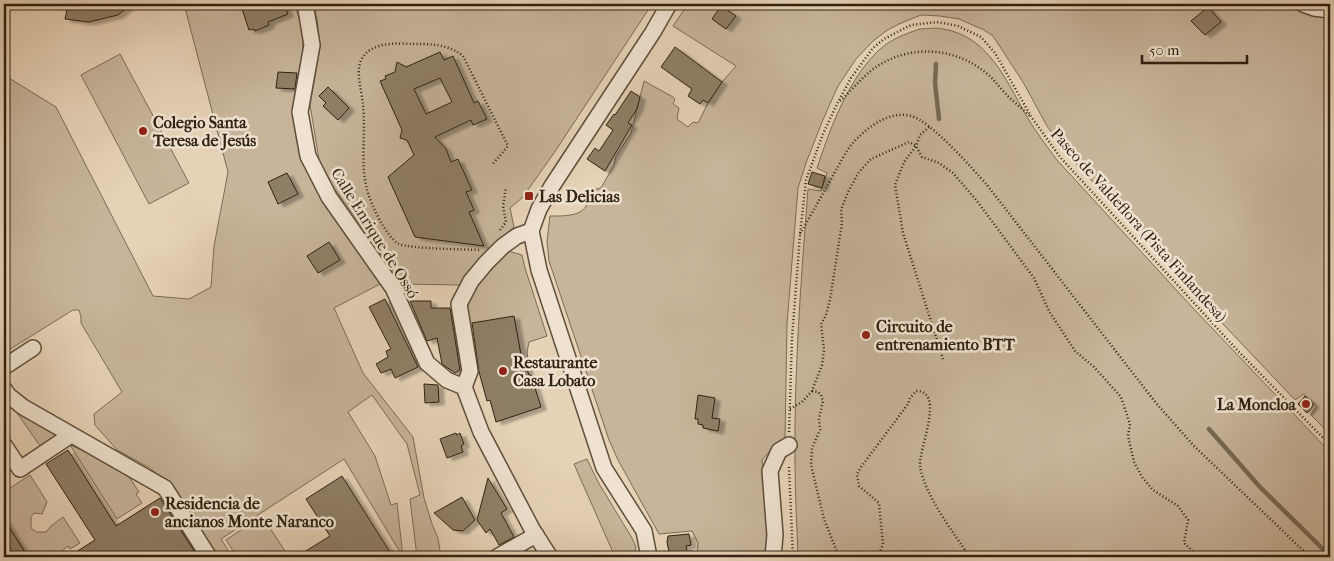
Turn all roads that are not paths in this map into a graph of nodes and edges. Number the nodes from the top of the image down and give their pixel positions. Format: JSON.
{"nodes":[{"id":1,"x":304,"y":4,"type":"edge"},
{"id":2,"x":669,"y":4,"type":"edge"},
{"id":3,"x":1303,"y":4,"type":"edge"},
{"id":4,"x":1330,"y":10,"type":"edge"},
{"id":5,"x":532,"y":231,"type":"junction"},
{"id":6,"x":33,"y":348,"type":"dead end"},
{"id":7,"x":4,"y":366,"type":"edge"},
{"id":8,"x":464,"y":387,"type":"junction"},
{"id":9,"x":4,"y":389,"type":"edge"},
{"id":10,"x":72,"y":435,"type":"junction"},
{"id":11,"x":4,"y":445,"type":"edge"},
{"id":12,"x":789,"y":445,"type":"road end"},
{"id":13,"x":536,"y":536,"type":"junction"},
{"id":14,"x":209,"y":557,"type":"edge"},
{"id":15,"x":497,"y":557,"type":"edge"},
{"id":16,"x":550,"y":557,"type":"edge"},
{"id":17,"x":648,"y":557,"type":"edge"},
{"id":18,"x":773,"y":557,"type":"edge"}],
"edges":[{"from":1,"to":8,"type":"street","name":"Calle Enrique de Ossó"},
{"from":2,"to":5,"type":"street"},
{"from":3,"to":4,"type":"street"},
{"from":5,"to":8,"type":"street"},
{"from":5,"to":17,"type":"street"},
{"from":6,"to":7,"type":"street"},
{"from":8,"to":13,"type":"street"},
{"from":9,"to":10,"type":"street"},
{"from":10,"to":11,"type":"street"},
{"from":10,"to":14,"type":"street"},
{"from":12,"to":18,"type":"street"},
{"from":13,"to":15,"type":"street"},
{"from":13,"to":16,"type":"street"}]}
